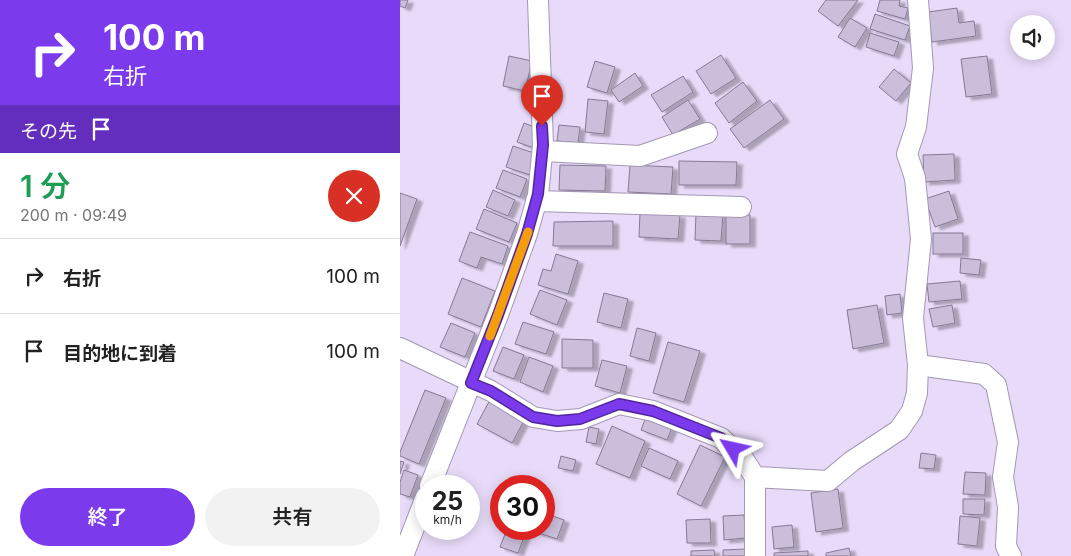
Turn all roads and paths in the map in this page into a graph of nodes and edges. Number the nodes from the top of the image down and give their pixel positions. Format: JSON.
{"nodes":[{"id":1,"x":538,"y":0,"type":"edge"},
{"id":2,"x":918,"y":0,"type":"edge"},
{"id":3,"x":707,"y":133,"type":"dead end"},
{"id":4,"x":542,"y":151,"type":"junction"},
{"id":5,"x":536,"y":201,"type":"junction"},
{"id":6,"x":740,"y":207,"type":"dead end"},
{"id":7,"x":400,"y":348,"type":"edge"},
{"id":8,"x":918,"y":365,"type":"junction"},
{"id":9,"x":471,"y":383,"type":"junction"},
{"id":10,"x":434,"y":475,"type":"edge"},
{"id":11,"x":755,"y":477,"type":"junction"},
{"id":12,"x":415,"y":513,"type":"edge"},
{"id":13,"x":407,"y":525,"type":"edge"},
{"id":14,"x":404,"y":556,"type":"edge"},
{"id":15,"x":755,"y":556,"type":"edge"},
{"id":16,"x":1011,"y":556,"type":"edge"}],
"edges":[{"from":1,"to":4,"type":"street"},
{"from":2,"to":8,"type":"street"},
{"from":3,"to":4,"type":"street"},
{"from":4,"to":5,"type":"street"},
{"from":5,"to":6,"type":"street"},
{"from":5,"to":9,"type":"street"},
{"from":7,"to":9,"type":"street"},
{"from":8,"to":11,"type":"street"},
{"from":8,"to":16,"type":"street"},
{"from":9,"to":10,"type":"street"},
{"from":9,"to":11,"type":"street"},
{"from":11,"to":15,"type":"street"},
{"from":12,"to":13,"type":"street"},
{"from":13,"to":14,"type":"street"}]}
